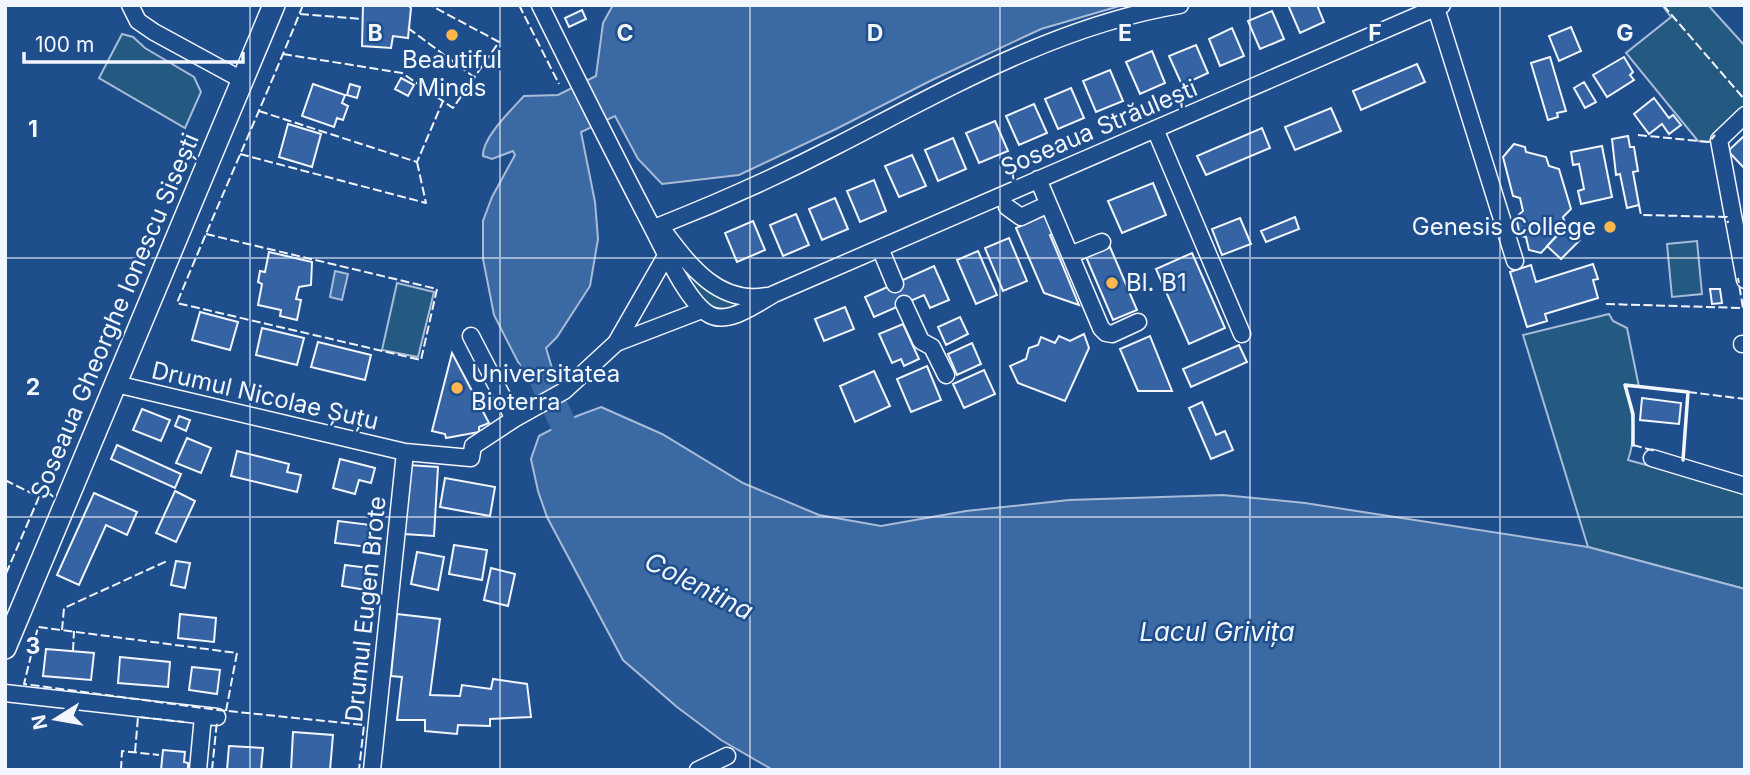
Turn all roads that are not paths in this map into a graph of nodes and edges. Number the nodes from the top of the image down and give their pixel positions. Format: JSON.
{"nodes":[{"id":1,"x":130,"y":5,"type":"edge"},
{"id":2,"x":274,"y":5,"type":"edge"},
{"id":3,"x":1180,"y":5,"type":"edge"},
{"id":4,"x":1439,"y":6,"type":"edge"},
{"id":5,"x":546,"y":7,"type":"edge"},
{"id":6,"x":242,"y":80,"type":"junction"},
{"id":7,"x":1745,"y":115,"type":"edge"},
{"id":8,"x":1155,"y":129,"type":"junction"},
{"id":9,"x":1038,"y":179,"type":"junction"},
{"id":10,"x":635,"y":194,"type":"junction"},
{"id":11,"x":1007,"y":207,"type":"dead end"},
{"id":12,"x":1041,"y":208,"type":"dead end"},
{"id":13,"x":1739,"y":213,"type":"edge"},
{"id":14,"x":660,"y":226,"type":"junction"},
{"id":15,"x":1102,"y":242,"type":"dead end"},
{"id":16,"x":880,"y":248,"type":"junction"},
{"id":17,"x":667,"y":254,"type":"junction"},
{"id":18,"x":1070,"y":255,"type":"junction"},
{"id":19,"x":1515,"y":261,"type":"dead end"},
{"id":20,"x":1745,"y":279,"type":"edge"},
{"id":21,"x":895,"y":284,"type":"dead end"},
{"id":22,"x":774,"y":294,"type":"junction"},
{"id":23,"x":904,"y":304,"type":"dead end"},
{"id":24,"x":702,"y":310,"type":"junction"},
{"id":25,"x":1139,"y":322,"type":"dead end"},
{"id":26,"x":1242,"y":334,"type":"dead end"},
{"id":27,"x":471,"y":336,"type":"dead end"},
{"id":28,"x":616,"y":344,"type":"junction"},
{"id":29,"x":946,"y":375,"type":"dead end"},
{"id":30,"x":116,"y":384,"type":"junction"},
{"id":31,"x":514,"y":419,"type":"junction"},
{"id":32,"x":405,"y":452,"type":"junction"},
{"id":33,"x":1652,"y":458,"type":"dead end"},
{"id":34,"x":1745,"y":486,"type":"edge"},
{"id":35,"x":10,"y":622,"type":"edge"},
{"id":36,"x":5,"y":648,"type":"edge"},
{"id":37,"x":5,"y":693,"type":"edge"},
{"id":38,"x":727,"y":756,"type":"dead end"},
{"id":39,"x":198,"y":770,"type":"edge"},
{"id":40,"x":372,"y":770,"type":"edge"},
{"id":41,"x":698,"y":770,"type":"edge"}],
"edges":[{"from":1,"to":6,"type":"street"},
{"from":2,"to":6,"type":"main road","name":"Șoseaua Gheorghe Ionescu Sisești"},
{"from":3,"to":14,"type":"street"},
{"from":4,"to":8,"type":"street","name":"Șoseaua Străulești"},
{"from":4,"to":19,"type":"street"},
{"from":5,"to":10,"type":"street"},
{"from":6,"to":30,"type":"main road","name":"Șoseaua Gheorghe Ionescu Sisești"},
{"from":7,"to":13,"type":"street"},
{"from":8,"to":9,"type":"street","name":"Șoseaua Străulești"},
{"from":8,"to":26,"type":"street"},
{"from":9,"to":16,"type":"street","name":"Șoseaua Străulești"},
{"from":9,"to":18,"type":"street"},
{"from":10,"to":14,"type":"street"},
{"from":10,"to":17,"type":"street"},
{"from":11,"to":12,"type":"street"},
{"from":13,"to":20,"type":"street"},
{"from":14,"to":22,"type":"street"},
{"from":15,"to":18,"type":"street"},
{"from":16,"to":21,"type":"street"},
{"from":16,"to":22,"type":"street","name":"Șoseaua Străulești"},
{"from":17,"to":24,"type":"street"},
{"from":17,"to":28,"type":"street"},
{"from":18,"to":25,"type":"street"},
{"from":22,"to":24,"type":"street","name":"Șoseaua Străulești"},
{"from":23,"to":29,"type":"street"},
{"from":24,"to":28,"type":"street"},
{"from":27,"to":31,"type":"street"},
{"from":28,"to":31,"type":"street"},
{"from":30,"to":32,"type":"street","name":"Drumul Nicolae Șuțu"},
{"from":30,"to":35,"type":"main road","name":"Șoseaua Gheorghe Ionescu Sisești"},
{"from":31,"to":32,"type":"street","name":"Drumul Nicolae Șuțu"},
{"from":32,"to":40,"type":"street","name":"Drumul Eugen Brote"},
{"from":33,"to":34,"type":"street"},
{"from":35,"to":36,"type":"main road","name":"Șoseaua Gheorghe Ionescu Sisești"},
{"from":37,"to":39,"type":"street"},
{"from":38,"to":41,"type":"street"}]}
